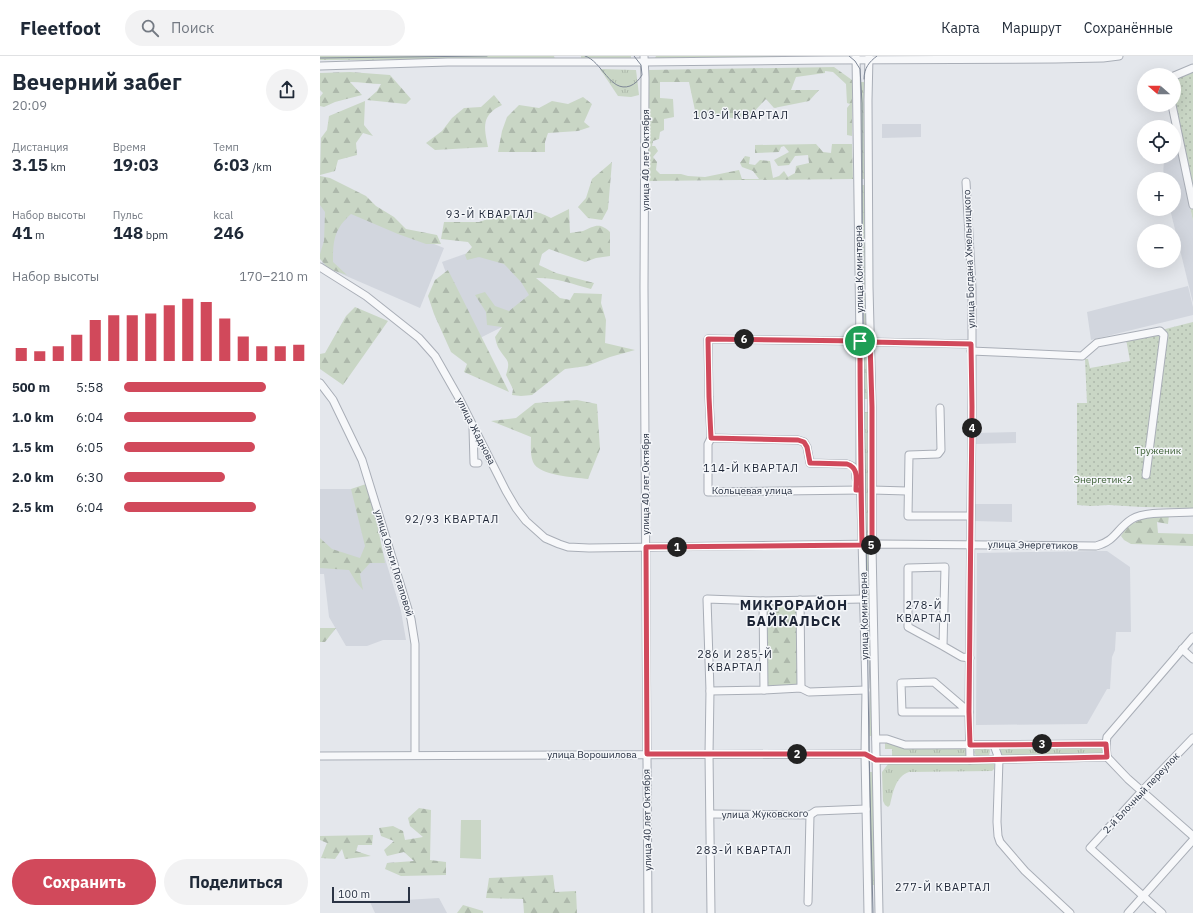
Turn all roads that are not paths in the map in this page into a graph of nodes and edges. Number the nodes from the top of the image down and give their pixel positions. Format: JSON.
{"nodes":[{"id":1,"x":1117,"y":56,"type":"edge"},
{"id":2,"x":856,"y":58,"type":"edge"},
{"id":3,"x":870,"y":58,"type":"edge"},
{"id":4,"x":644,"y":59,"type":"edge"},
{"id":5,"x":320,"y":66,"type":"edge"},
{"id":6,"x":1193,"y":68,"type":"edge"},
{"id":7,"x":1181,"y":73,"type":"edge"},
{"id":8,"x":1173,"y":112,"type":"edge"},
{"id":9,"x":966,"y":182,"type":"dead end"},
{"id":10,"x":1193,"y":205,"type":"edge"},
{"id":11,"x":320,"y":267,"type":"edge"},
{"id":12,"x":860,"y":341,"type":"junction"},
{"id":13,"x":870,"y":342,"type":"junction"},
{"id":14,"x":971,"y":347,"type":"junction"},
{"id":15,"x":320,"y":383,"type":"edge"},
{"id":16,"x":940,"y":408,"type":"dead end"},
{"id":17,"x":473,"y":427,"type":"junction"},
{"id":18,"x":711,"y":438,"type":"junction"},
{"id":19,"x":478,"y":463,"type":"dead end"},
{"id":20,"x":1146,"y":475,"type":"dead end"},
{"id":21,"x":858,"y":490,"type":"junction"},
{"id":22,"x":872,"y":490,"type":"junction"},
{"id":23,"x":907,"y":491,"type":"junction"},
{"id":24,"x":1193,"y":512,"type":"edge"},
{"id":25,"x":970,"y":516,"type":"junction"},
{"id":26,"x":872,"y":544,"type":"junction"},
{"id":27,"x":970,"y":544,"type":"junction"},
{"id":28,"x":862,"y":545,"type":"junction"},
{"id":29,"x":646,"y":547,"type":"junction"},
{"id":30,"x":863,"y":599,"type":"junction"},
{"id":31,"x":800,"y":600,"type":"junction"},
{"id":32,"x":763,"y":601,"type":"junction"},
{"id":33,"x":1193,"y":637,"type":"edge"},
{"id":34,"x":943,"y":646,"type":"junction"},
{"id":35,"x":1182,"y":649,"type":"junction"},
{"id":36,"x":970,"y":658,"type":"junction"},
{"id":37,"x":1193,"y":659,"type":"edge"},
{"id":38,"x":801,"y":688,"type":"junction"},
{"id":39,"x":764,"y":690,"type":"junction"},
{"id":40,"x":866,"y":690,"type":"junction"},
{"id":41,"x":710,"y":691,"type":"junction"},
{"id":42,"x":969,"y":712,"type":"junction"},
{"id":43,"x":1193,"y":738,"type":"edge"},
{"id":44,"x":876,"y":739,"type":"junction"},
{"id":45,"x":1106,"y":740,"type":"junction"},
{"id":46,"x":970,"y":745,"type":"junction"},
{"id":47,"x":994,"y":745,"type":"junction"},
{"id":48,"x":647,"y":754,"type":"junction"},
{"id":49,"x":709,"y":754,"type":"junction"},
{"id":50,"x":865,"y":754,"type":"junction"},
{"id":51,"x":415,"y":755,"type":"junction"},
{"id":52,"x":320,"y":756,"type":"edge"},
{"id":53,"x":1107,"y":757,"type":"junction"},
{"id":54,"x":999,"y":759,"type":"junction"},
{"id":55,"x":876,"y":760,"type":"junction"},
{"id":56,"x":970,"y":760,"type":"junction"},
{"id":57,"x":1142,"y":791,"type":"junction"},
{"id":58,"x":866,"y":809,"type":"junction"},
{"id":59,"x":710,"y":814,"type":"junction"},
{"id":60,"x":810,"y":815,"type":"junction"},
{"id":61,"x":1193,"y":836,"type":"edge"},
{"id":62,"x":1193,"y":840,"type":"edge"},
{"id":63,"x":868,"y":889,"type":"junction"},
{"id":64,"x":878,"y":889,"type":"junction"},
{"id":65,"x":1143,"y":896,"type":"junction"},
{"id":66,"x":808,"y":902,"type":"dead end"},
{"id":67,"x":648,"y":913,"type":"edge"},
{"id":68,"x":711,"y":913,"type":"edge"},
{"id":69,"x":868,"y":913,"type":"edge"},
{"id":70,"x":879,"y":913,"type":"edge"},
{"id":71,"x":1070,"y":913,"type":"edge"},
{"id":72,"x":1128,"y":913,"type":"edge"},
{"id":73,"x":1162,"y":913,"type":"edge"}],
"edges":[{"from":1,"to":3,"type":"street"},
{"from":2,"to":3,"type":"street"},
{"from":2,"to":4,"type":"street"},
{"from":2,"to":12,"type":"street","name":"улица Коминтерна"},
{"from":3,"to":13,"type":"street","name":"улица Коминтерна"},
{"from":4,"to":5,"type":"street"},
{"from":4,"to":29,"type":"street","name":"улица 40 лет Октября"},
{"from":6,"to":7,"type":"street"},
{"from":8,"to":10,"type":"street"},
{"from":9,"to":14,"type":"street","name":"улица Богдана Хмельницкого"},
{"from":11,"to":17,"type":"street","name":"улица Жаднова"},
{"from":12,"to":18,"type":"street","name":"Кольцевая улица"},
{"from":12,"to":21,"type":"street","name":"улица Коминтерна"},
{"from":13,"to":14,"type":"street"},
{"from":13,"to":22,"type":"street","name":"улица Коминтерна"},
{"from":14,"to":20,"type":"street"},
{"from":14,"to":25,"type":"street","name":"улица Богдана Хмельницкого"},
{"from":15,"to":51,"type":"street","name":"улица Ольги Потаповой"},
{"from":16,"to":23,"type":"street"},
{"from":17,"to":19,"type":"street"},
{"from":17,"to":29,"type":"street","name":"улица Жаднова"},
{"from":18,"to":21,"type":"street"},
{"from":18,"to":21,"type":"street","name":"Кольцевая улица"},
{"from":21,"to":28,"type":"street","name":"улица Коминтерна"},
{"from":22,"to":23,"type":"street"},
{"from":22,"to":26,"type":"street","name":"улица Коминтерна"},
{"from":23,"to":25,"type":"street"},
{"from":24,"to":27,"type":"street","name":"улица Энергетиков"},
{"from":25,"to":27,"type":"street","name":"улица Богдана Хмельницкого"},
{"from":26,"to":27,"type":"street","name":"улица Энергетиков"},
{"from":26,"to":28,"type":"street","name":"улица Энергетиков"},
{"from":26,"to":44,"type":"street","name":"улица Коминтерна"},
{"from":27,"to":36,"type":"street","name":"улица Богдана Хмельницкого"},
{"from":28,"to":29,"type":"street","name":"улица Энергетиков"},
{"from":28,"to":30,"type":"street","name":"улица Коминтерна"},
{"from":29,"to":48,"type":"street","name":"улица 40 лет Октября"},
{"from":30,"to":31,"type":"street"},
{"from":30,"to":40,"type":"street","name":"улица Коминтерна"},
{"from":31,"to":32,"type":"street"},
{"from":31,"to":38,"type":"street"},
{"from":32,"to":39,"type":"street"},
{"from":32,"to":41,"type":"street"},
{"from":33,"to":35,"type":"street"},
{"from":34,"to":34,"type":"street"},
{"from":34,"to":36,"type":"street"},
{"from":35,"to":37,"type":"street"},
{"from":35,"to":45,"type":"street"},
{"from":36,"to":42,"type":"street","name":"улица Богдана Хмельницкого"},
{"from":38,"to":39,"type":"street"},
{"from":38,"to":40,"type":"street"},
{"from":39,"to":41,"type":"street"},
{"from":40,"to":50,"type":"street","name":"улица Коминтерна"},
{"from":41,"to":49,"type":"street"},
{"from":42,"to":42,"type":"street"},
{"from":42,"to":46,"type":"street","name":"улица Богдана Хмельницкого"},
{"from":43,"to":57,"type":"street","name":"2-й Блочный переулок"},
{"from":44,"to":46,"type":"street"},
{"from":44,"to":50,"type":"street"},
{"from":44,"to":55,"type":"street","name":"улица Коминтерна"},
{"from":45,"to":47,"type":"street"},
{"from":45,"to":53,"type":"street"},
{"from":46,"to":47,"type":"street"},
{"from":46,"to":56,"type":"street","name":"улица Богдана Хмельницкого"},
{"from":47,"to":54,"type":"street"},
{"from":48,"to":49,"type":"street","name":"улица Ворошилова"},
{"from":48,"to":51,"type":"street","name":"улица Ворошилова"},
{"from":48,"to":67,"type":"street","name":"улица 40 лет Октября"},
{"from":49,"to":50,"type":"street","name":"улица Ворошилова"},
{"from":49,"to":59,"type":"street"},
{"from":50,"to":55,"type":"street"},
{"from":50,"to":58,"type":"street","name":"улица Коминтерна"},
{"from":51,"to":52,"type":"street","name":"улица Ворошилова"},
{"from":53,"to":54,"type":"street"},
{"from":53,"to":57,"type":"street"},
{"from":54,"to":56,"type":"street"},
{"from":54,"to":71,"type":"street"},
{"from":55,"to":56,"type":"street"},
{"from":55,"to":64,"type":"street","name":"улица Коминтерна"},
{"from":57,"to":61,"type":"street"},
{"from":57,"to":65,"type":"street","name":"2-й Блочный переулок"},
{"from":58,"to":60,"type":"street","name":"улица Жуковского"},
{"from":58,"to":63,"type":"street","name":"улица Коминтерна"},
{"from":59,"to":60,"type":"street","name":"улица Жуковского"},
{"from":59,"to":68,"type":"street"},
{"from":60,"to":66,"type":"street"},
{"from":62,"to":65,"type":"street"},
{"from":63,"to":64,"type":"street"},
{"from":63,"to":69,"type":"street","name":"улица Коминтерна"},
{"from":64,"to":70,"type":"street","name":"улица Коминтерна"},
{"from":65,"to":72,"type":"street"},
{"from":65,"to":73,"type":"street"}]}
